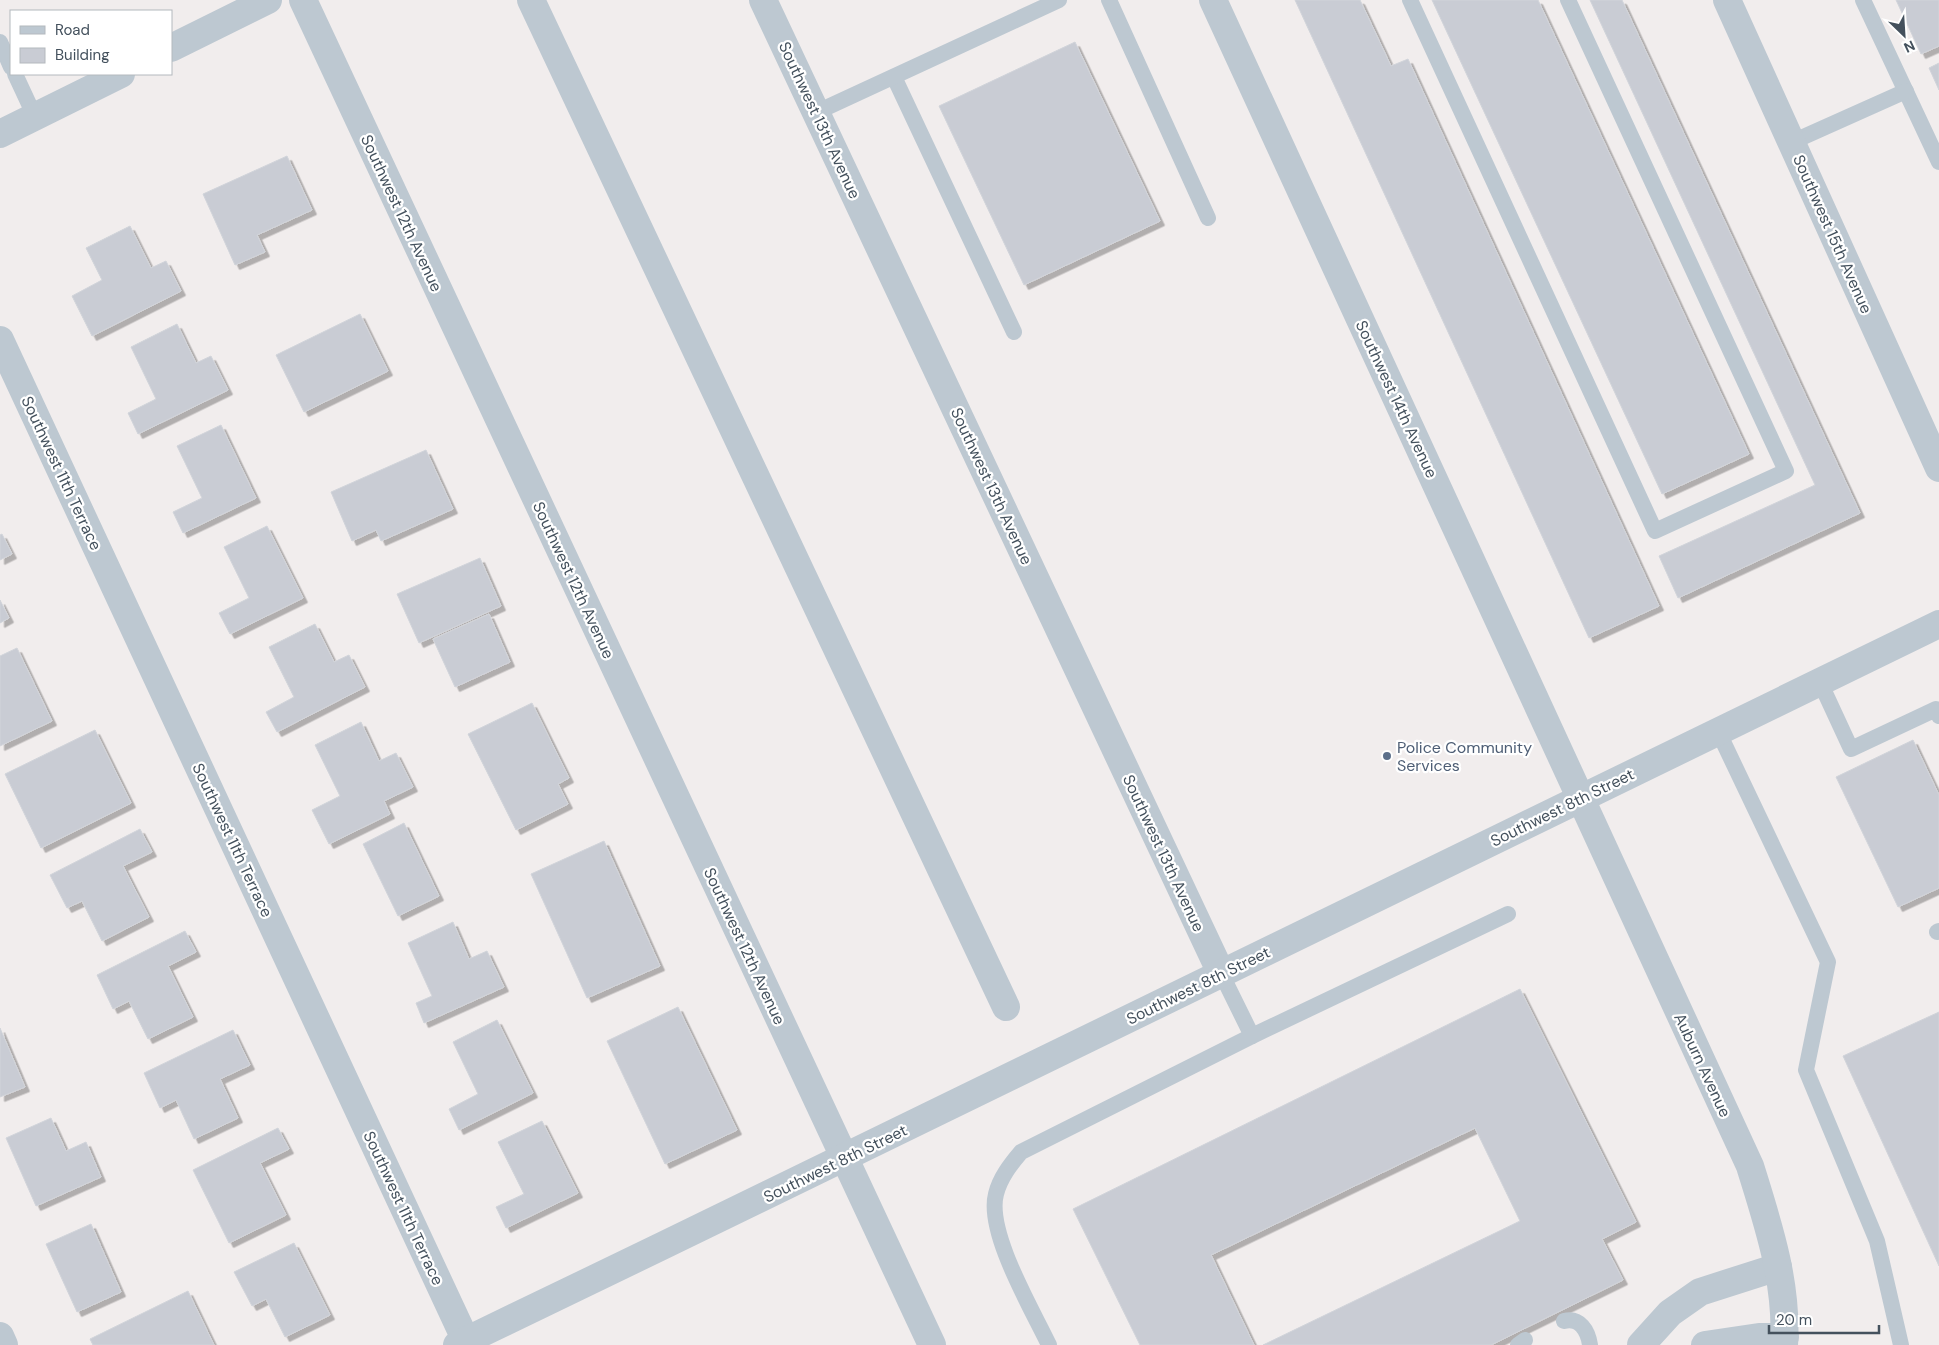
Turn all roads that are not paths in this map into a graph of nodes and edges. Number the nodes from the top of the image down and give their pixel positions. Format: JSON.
{"nodes":[{"id":1,"x":268,"y":0,"type":"edge"},
{"id":2,"x":303,"y":0,"type":"edge"},
{"id":3,"x":531,"y":0,"type":"edge"},
{"id":4,"x":763,"y":0,"type":"edge"},
{"id":5,"x":1059,"y":0,"type":"edge"},
{"id":6,"x":1109,"y":0,"type":"edge"},
{"id":7,"x":1214,"y":0,"type":"edge"},
{"id":8,"x":1410,"y":0,"type":"edge"},
{"id":9,"x":1568,"y":0,"type":"edge"},
{"id":10,"x":1727,"y":0,"type":"edge"},
{"id":11,"x":1862,"y":0,"type":"edge"},
{"id":12,"x":0,"y":42,"type":"edge"},
{"id":13,"x":172,"y":48,"type":"edge"},
{"id":14,"x":10,"y":65,"type":"edge"},
{"id":15,"x":15,"y":75,"type":"edge"},
{"id":16,"x":119,"y":75,"type":"edge"},
{"id":17,"x":894,"y":77,"type":"junction"},
{"id":18,"x":1906,"y":91,"type":"junction"},
{"id":19,"x":817,"y":112,"type":"junction"},
{"id":20,"x":35,"y":117,"type":"junction"},
{"id":21,"x":0,"y":134,"type":"edge"},
{"id":22,"x":1792,"y":142,"type":"junction"},
{"id":23,"x":1939,"y":162,"type":"edge"},
{"id":24,"x":1208,"y":218,"type":"dead end"},
{"id":25,"x":1014,"y":332,"type":"dead end"},
{"id":26,"x":0,"y":340,"type":"edge"},
{"id":27,"x":1939,"y":468,"type":"edge"},
{"id":28,"x":1939,"y":624,"type":"edge"},
{"id":29,"x":1820,"y":682,"type":"junction"},
{"id":30,"x":1939,"y":716,"type":"edge"},
{"id":31,"x":1718,"y":731,"type":"junction"},
{"id":32,"x":1580,"y":798,"type":"junction"},
{"id":33,"x":1508,"y":914,"type":"dead end"},
{"id":34,"x":1221,"y":973,"type":"junction"},
{"id":35,"x":1006,"y":1007,"type":"dead end"},
{"id":36,"x":1252,"y":1036,"type":"junction"},
{"id":37,"x":844,"y":1159,"type":"junction"},
{"id":38,"x":1778,"y":1267,"type":"junction"},
{"id":39,"x":1564,"y":1320,"type":"dead end"},
{"id":40,"x":0,"y":1336,"type":"edge"},
{"id":41,"x":1784,"y":1341,"type":"edge"},
{"id":42,"x":461,"y":1343,"type":"edge"},
{"id":43,"x":4,"y":1345,"type":"edge"},
{"id":44,"x":932,"y":1345,"type":"edge"},
{"id":45,"x":1049,"y":1345,"type":"edge"},
{"id":46,"x":1590,"y":1345,"type":"edge"},
{"id":47,"x":1641,"y":1345,"type":"edge"},
{"id":48,"x":1705,"y":1345,"type":"edge"},
{"id":49,"x":1901,"y":1345,"type":"edge"}],
"edges":[{"from":1,"to":13,"type":"street"},
{"from":2,"to":37,"type":"street","name":"Southwest 12th Avenue"},
{"from":3,"to":35,"type":"street"},
{"from":4,"to":19,"type":"street","name":"Southwest 13th Avenue"},
{"from":5,"to":17,"type":"lane"},
{"from":6,"to":24,"type":"lane"},
{"from":7,"to":32,"type":"street","name":"Southwest 14th Avenue"},
{"from":8,"to":9,"type":"lane"},
{"from":10,"to":22,"type":"street","name":"Southwest 15th Avenue"},
{"from":11,"to":18,"type":"lane"},
{"from":12,"to":14,"type":"lane"},
{"from":15,"to":20,"type":"lane"},
{"from":16,"to":20,"type":"street"},
{"from":17,"to":19,"type":"lane"},
{"from":17,"to":25,"type":"lane"},
{"from":18,"to":22,"type":"lane"},
{"from":18,"to":23,"type":"lane"},
{"from":19,"to":34,"type":"street","name":"Southwest 13th Avenue"},
{"from":20,"to":21,"type":"street"},
{"from":22,"to":27,"type":"street","name":"Southwest 15th Avenue"},
{"from":26,"to":42,"type":"street","name":"Southwest 11th Terrace"},
{"from":28,"to":29,"type":"street","name":"Southwest 8th Street"},
{"from":29,"to":30,"type":"lane"},
{"from":29,"to":31,"type":"street","name":"Southwest 8th Street"},
{"from":31,"to":32,"type":"street","name":"Southwest 8th Street"},
{"from":31,"to":49,"type":"lane"},
{"from":32,"to":34,"type":"street","name":"Southwest 8th Street"},
{"from":32,"to":38,"type":"street","name":"Auburn Avenue"},
{"from":33,"to":36,"type":"lane"},
{"from":34,"to":36,"type":"lane"},
{"from":34,"to":37,"type":"street","name":"Southwest 8th Street"},
{"from":36,"to":45,"type":"lane"},
{"from":37,"to":42,"type":"street","name":"Southwest 8th Street"},
{"from":37,"to":44,"type":"street","name":"Southwest 12th Avenue"},
{"from":38,"to":41,"type":"street","name":"Auburn Avenue"},
{"from":38,"to":47,"type":"street"},
{"from":39,"to":46,"type":"lane"},
{"from":40,"to":43,"type":"street"},
{"from":41,"to":48,"type":"street"}]}
